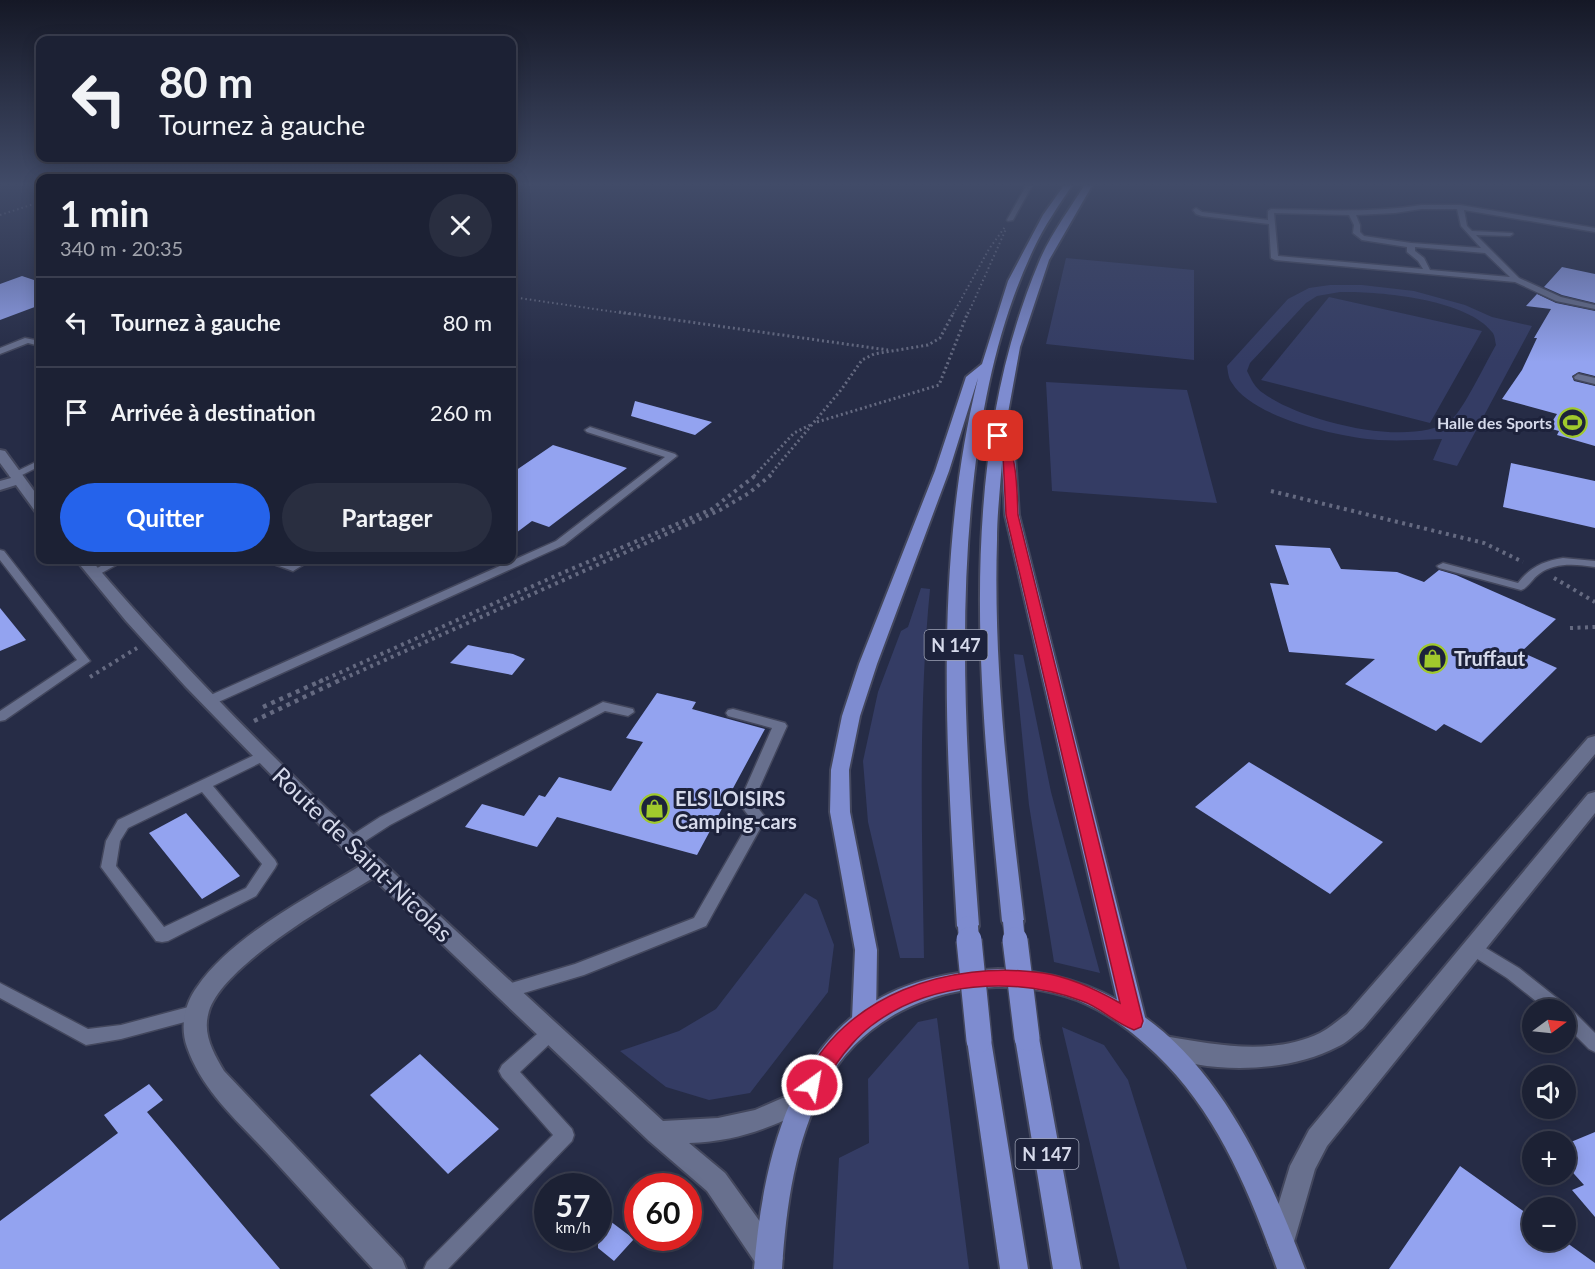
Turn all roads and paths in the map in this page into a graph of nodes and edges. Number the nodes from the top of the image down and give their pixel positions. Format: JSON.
{"nodes":[{"id":1,"x":993,"y":243,"type":"edge"},
{"id":2,"x":999,"y":243,"type":"edge"},
{"id":3,"x":1032,"y":243,"type":"edge"},
{"id":4,"x":1053,"y":243,"type":"edge"},
{"id":5,"x":1274,"y":243,"type":"edge"},
{"id":6,"x":1400,"y":243,"type":"edge"},
{"id":7,"x":1481,"y":243,"type":"edge"},
{"id":8,"x":1411,"y":245,"type":"junction"},
{"id":9,"x":1487,"y":250,"type":"junction"},
{"id":10,"x":1428,"y":272,"type":"junction"},
{"id":11,"x":1516,"y":280,"type":"junction"},
{"id":12,"x":516,"y":298,"type":"edge"},
{"id":13,"x":1595,"y":307,"type":"edge"},
{"id":14,"x":36,"y":343,"type":"edge"},
{"id":15,"x":0,"y":351,"type":"edge"},
{"id":16,"x":891,"y":351,"type":"junction"},
{"id":17,"x":986,"y":366,"type":"junction"},
{"id":18,"x":1578,"y":377,"type":"dead end"},
{"id":19,"x":1595,"y":381,"type":"edge"},
{"id":20,"x":813,"y":424,"type":"junction"},
{"id":21,"x":590,"y":430,"type":"dead end"},
{"id":22,"x":998,"y":436,"type":"junction"},
{"id":23,"x":0,"y":454,"type":"edge"},
{"id":24,"x":36,"y":466,"type":"edge"},
{"id":25,"x":16,"y":478,"type":"junction"},
{"id":26,"x":0,"y":486,"type":"edge"},
{"id":27,"x":1271,"y":490,"type":"dead end"},
{"id":28,"x":36,"y":503,"type":"edge"},
{"id":29,"x":1484,"y":543,"type":"dead end"},
{"id":30,"x":0,"y":553,"type":"edge"},
{"id":31,"x":516,"y":563,"type":"edge"},
{"id":32,"x":282,"y":564,"type":"edge"},
{"id":33,"x":299,"y":564,"type":"edge"},
{"id":34,"x":513,"y":564,"type":"edge"},
{"id":35,"x":1595,"y":564,"type":"edge"},
{"id":36,"x":89,"y":566,"type":"edge"},
{"id":37,"x":1443,"y":566,"type":"dead end"},
{"id":38,"x":1595,"y":627,"type":"edge"},
{"id":39,"x":1570,"y":628,"type":"dead end"},
{"id":40,"x":209,"y":701,"type":"junction"},
{"id":41,"x":263,"y":707,"type":"dead end"},
{"id":42,"x":628,"y":712,"type":"dead end"},
{"id":43,"x":733,"y":713,"type":"dead end"},
{"id":44,"x":0,"y":717,"type":"edge"},
{"id":45,"x":238,"y":731,"type":"junction"},
{"id":46,"x":1595,"y":742,"type":"edge"},
{"id":47,"x":263,"y":756,"type":"junction"},
{"id":48,"x":203,"y":784,"type":"junction"},
{"id":49,"x":1595,"y":799,"type":"edge"},
{"id":50,"x":351,"y":843,"type":"junction"},
{"id":51,"x":374,"y":867,"type":"junction"},
{"id":52,"x":1474,"y":948,"type":"junction"},
{"id":53,"x":0,"y":990,"type":"edge"},
{"id":54,"x":507,"y":992,"type":"junction"},
{"id":55,"x":1546,"y":999,"type":"edge"},
{"id":56,"x":196,"y":1012,"type":"junction"},
{"id":57,"x":864,"y":1020,"type":"junction"},
{"id":58,"x":1134,"y":1021,"type":"junction"},
{"id":59,"x":1576,"y":1025,"type":"edge"},
{"id":60,"x":551,"y":1032,"type":"junction"},
{"id":61,"x":1595,"y":1044,"type":"edge"},
{"id":62,"x":1165,"y":1047,"type":"junction"},
{"id":63,"x":803,"y":1100,"type":"junction"},
{"id":64,"x":658,"y":1133,"type":"junction"},
{"id":65,"x":1281,"y":1242,"type":"junction"},
{"id":66,"x":768,"y":1264,"type":"edge"},
{"id":67,"x":392,"y":1269,"type":"edge"},
{"id":68,"x":434,"y":1269,"type":"edge"},
{"id":69,"x":1014,"y":1269,"type":"edge"},
{"id":70,"x":1067,"y":1269,"type":"edge"},
{"id":71,"x":1291,"y":1269,"type":"edge"}],
"edges":[{"from":1,"to":16,"type":"path"},
{"from":2,"to":20,"type":"path"},
{"from":3,"to":17,"type":"highway","number":"N 147"},
{"from":4,"to":22,"type":"highway","number":"N 147"},
{"from":5,"to":10,"type":"lane"},
{"from":6,"to":8,"type":"lane"},
{"from":7,"to":9,"type":"lane"},
{"from":8,"to":9,"type":"lane"},
{"from":8,"to":10,"type":"lane"},
{"from":9,"to":11,"type":"lane"},
{"from":10,"to":11,"type":"lane"},
{"from":11,"to":13,"type":"lane"},
{"from":12,"to":16,"type":"path"},
{"from":14,"to":15,"type":"lane"},
{"from":16,"to":20,"type":"path"},
{"from":17,"to":57,"type":"highway"},
{"from":17,"to":69,"type":"highway","number":"N 147","bridge":true},
{"from":18,"to":19,"type":"lane"},
{"from":20,"to":41,"type":"path"},
{"from":20,"to":45,"type":"path"},
{"from":21,"to":31,"type":"lane"},
{"from":22,"to":58,"type":"highway"},
{"from":22,"to":70,"type":"highway","number":"N 147","bridge":true},
{"from":23,"to":25,"type":"street"},
{"from":24,"to":25,"type":"lane"},
{"from":25,"to":26,"type":"street"},
{"from":25,"to":28,"type":"street"},
{"from":27,"to":29,"type":"path"},
{"from":30,"to":44,"type":"lane"},
{"from":32,"to":33,"type":"lane"},
{"from":34,"to":40,"type":"lane"},
{"from":35,"to":37,"type":"lane"},
{"from":36,"to":40,"type":"street","name":"Route de Saint-Nicolas"},
{"from":38,"to":39,"type":"path"},
{"from":40,"to":45,"type":"street","name":"Route de Saint-Nicolas"},
{"from":42,"to":50,"type":"lane"},
{"from":43,"to":54,"type":"lane"},
{"from":45,"to":47,"type":"street","name":"Route de Saint-Nicolas"},
{"from":46,"to":62,"type":"street"},
{"from":47,"to":48,"type":"lane"},
{"from":47,"to":50,"type":"street","name":"Route de Saint-Nicolas"},
{"from":48,"to":48,"type":"lane"},
{"from":49,"to":52,"type":"street"},
{"from":50,"to":51,"type":"street","name":"Route de Saint-Nicolas"},
{"from":51,"to":54,"type":"street","name":"Route de Saint-Nicolas"},
{"from":51,"to":56,"type":"street"},
{"from":52,"to":55,"type":"lane"},
{"from":52,"to":65,"type":"street"},
{"from":53,"to":56,"type":"lane"},
{"from":54,"to":60,"type":"street","name":"Route de Saint-Nicolas"},
{"from":56,"to":67,"type":"street"},
{"from":57,"to":58,"type":"main road"},
{"from":57,"to":63,"type":"main road"},
{"from":58,"to":62,"type":"main road"},
{"from":59,"to":61,"type":"lane"},
{"from":60,"to":64,"type":"street","name":"Route de Saint-Nicolas"},
{"from":60,"to":68,"type":"lane"},
{"from":62,"to":65,"type":"main road"},
{"from":63,"to":64,"type":"street"},
{"from":63,"to":66,"type":"main road"},
{"from":64,"to":66,"type":"street","name":"Route de Saint-Nicolas"},
{"from":65,"to":71,"type":"main road"}]}
